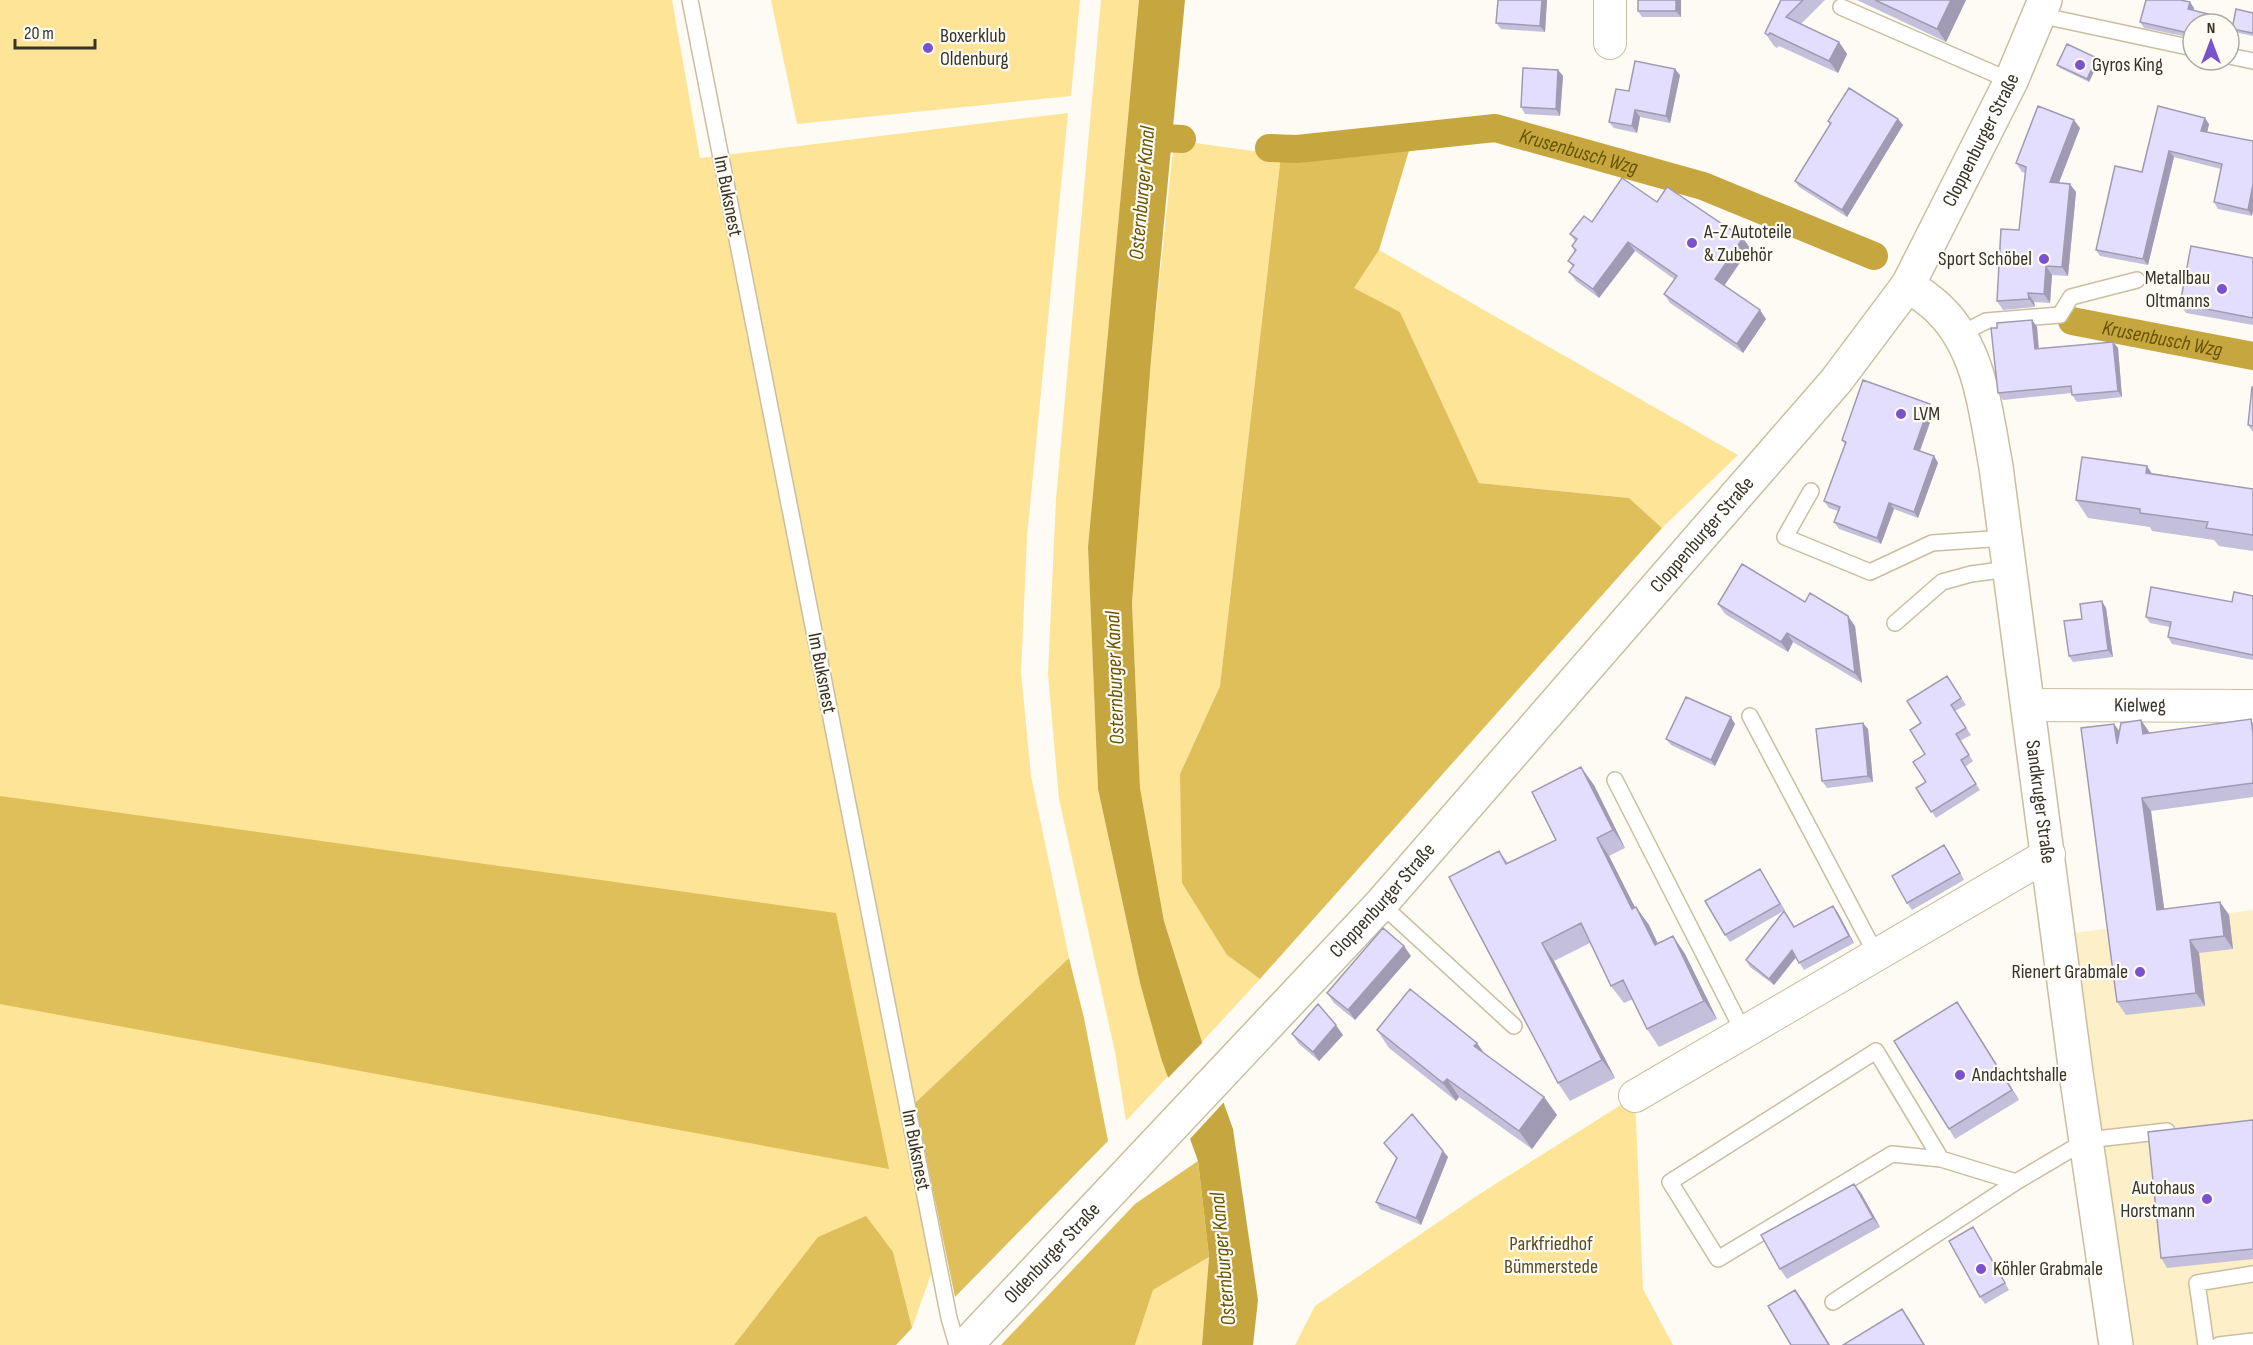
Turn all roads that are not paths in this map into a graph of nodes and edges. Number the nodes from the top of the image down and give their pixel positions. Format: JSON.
{"nodes":[{"id":1,"x":690,"y":0,"type":"edge"},
{"id":2,"x":1610,"y":0,"type":"edge"},
{"id":3,"x":1841,"y":7,"type":"dead end"},
{"id":4,"x":2042,"y":7,"type":"edge"},
{"id":5,"x":1610,"y":43,"type":"dead end"},
{"id":6,"x":2181,"y":45,"type":"edge"},
{"id":7,"x":2011,"y":81,"type":"junction"},
{"id":8,"x":2137,"y":280,"type":"dead end"},
{"id":9,"x":1908,"y":285,"type":"junction"},
{"id":10,"x":1959,"y":335,"type":"junction"},
{"id":11,"x":1811,"y":491,"type":"dead end"},
{"id":12,"x":2007,"y":553,"type":"junction"},
{"id":13,"x":1895,"y":623,"type":"dead end"},
{"id":14,"x":2028,"y":705,"type":"junction"},
{"id":15,"x":2253,"y":706,"type":"edge"},
{"id":16,"x":1750,"y":716,"type":"dead end"},
{"id":17,"x":1615,"y":780,"type":"dead end"},
{"id":18,"x":2049,"y":854,"type":"junction"},
{"id":19,"x":1381,"y":904,"type":"junction"},
{"id":20,"x":1877,"y":956,"type":"junction"},
{"id":21,"x":1514,"y":1026,"type":"edge"},
{"id":22,"x":1744,"y":1033,"type":"junction"},
{"id":23,"x":1635,"y":1096,"type":"dead end"},
{"id":24,"x":2180,"y":1130,"type":"edge"},
{"id":25,"x":2087,"y":1140,"type":"junction"},
{"id":26,"x":1941,"y":1159,"type":"junction"},
{"id":27,"x":1138,"y":1160,"type":"joint"},
{"id":28,"x":2016,"y":1182,"type":"junction"},
{"id":29,"x":2253,"y":1274,"type":"edge"},
{"id":30,"x":1833,"y":1302,"type":"dead end"},
{"id":31,"x":2253,"y":1341,"type":"edge"},
{"id":32,"x":957,"y":1345,"type":"edge"},
{"id":33,"x":966,"y":1345,"type":"edge"},
{"id":34,"x":2116,"y":1345,"type":"edge"},
{"id":35,"x":2206,"y":1345,"type":"edge"},
{"id":36,"x":2219,"y":1345,"type":"edge"}],
"edges":[{"from":1,"to":32,"type":"lane","name":"Im Buksnest"},
{"from":2,"to":5,"type":"street"},
{"from":3,"to":7,"type":"lane"},
{"from":4,"to":6,"type":"lane"},
{"from":4,"to":7,"type":"main road","name":"Cloppenburger Straße"},
{"from":7,"to":9,"type":"main road","name":"Cloppenburger Straße"},
{"from":8,"to":10,"type":"lane"},
{"from":9,"to":10,"type":"main road","name":"Sandkruger Straße"},
{"from":9,"to":19,"type":"main road","name":"Cloppenburger Straße"},
{"from":10,"to":12,"type":"main road","name":"Sandkruger Straße"},
{"from":11,"to":12,"type":"lane"},
{"from":12,"to":13,"type":"lane"},
{"from":12,"to":14,"type":"main road","name":"Sandkruger Straße"},
{"from":14,"to":15,"type":"street","name":"Kielweg"},
{"from":14,"to":18,"type":"main road","name":"Sandkruger Straße"},
{"from":16,"to":20,"type":"lane"},
{"from":17,"to":22,"type":"lane"},
{"from":18,"to":20,"type":"street"},
{"from":18,"to":25,"type":"main road","name":"Sandkruger Straße"},
{"from":19,"to":21,"type":"lane"},
{"from":19,"to":27,"type":"main road","name":"Cloppenburger Straße"},
{"from":20,"to":22,"type":"street"},
{"from":22,"to":23,"type":"street"},
{"from":24,"to":25,"type":"lane"},
{"from":25,"to":28,"type":"lane"},
{"from":25,"to":34,"type":"main road","name":"Sandkruger Straße"},
{"from":26,"to":26,"type":"lane"},
{"from":26,"to":28,"type":"lane"},
{"from":27,"to":33,"type":"main road","name":"Oldenburger Straße"},
{"from":28,"to":30,"type":"lane"},
{"from":29,"to":35,"type":"lane"},
{"from":31,"to":36,"type":"lane"}]}
